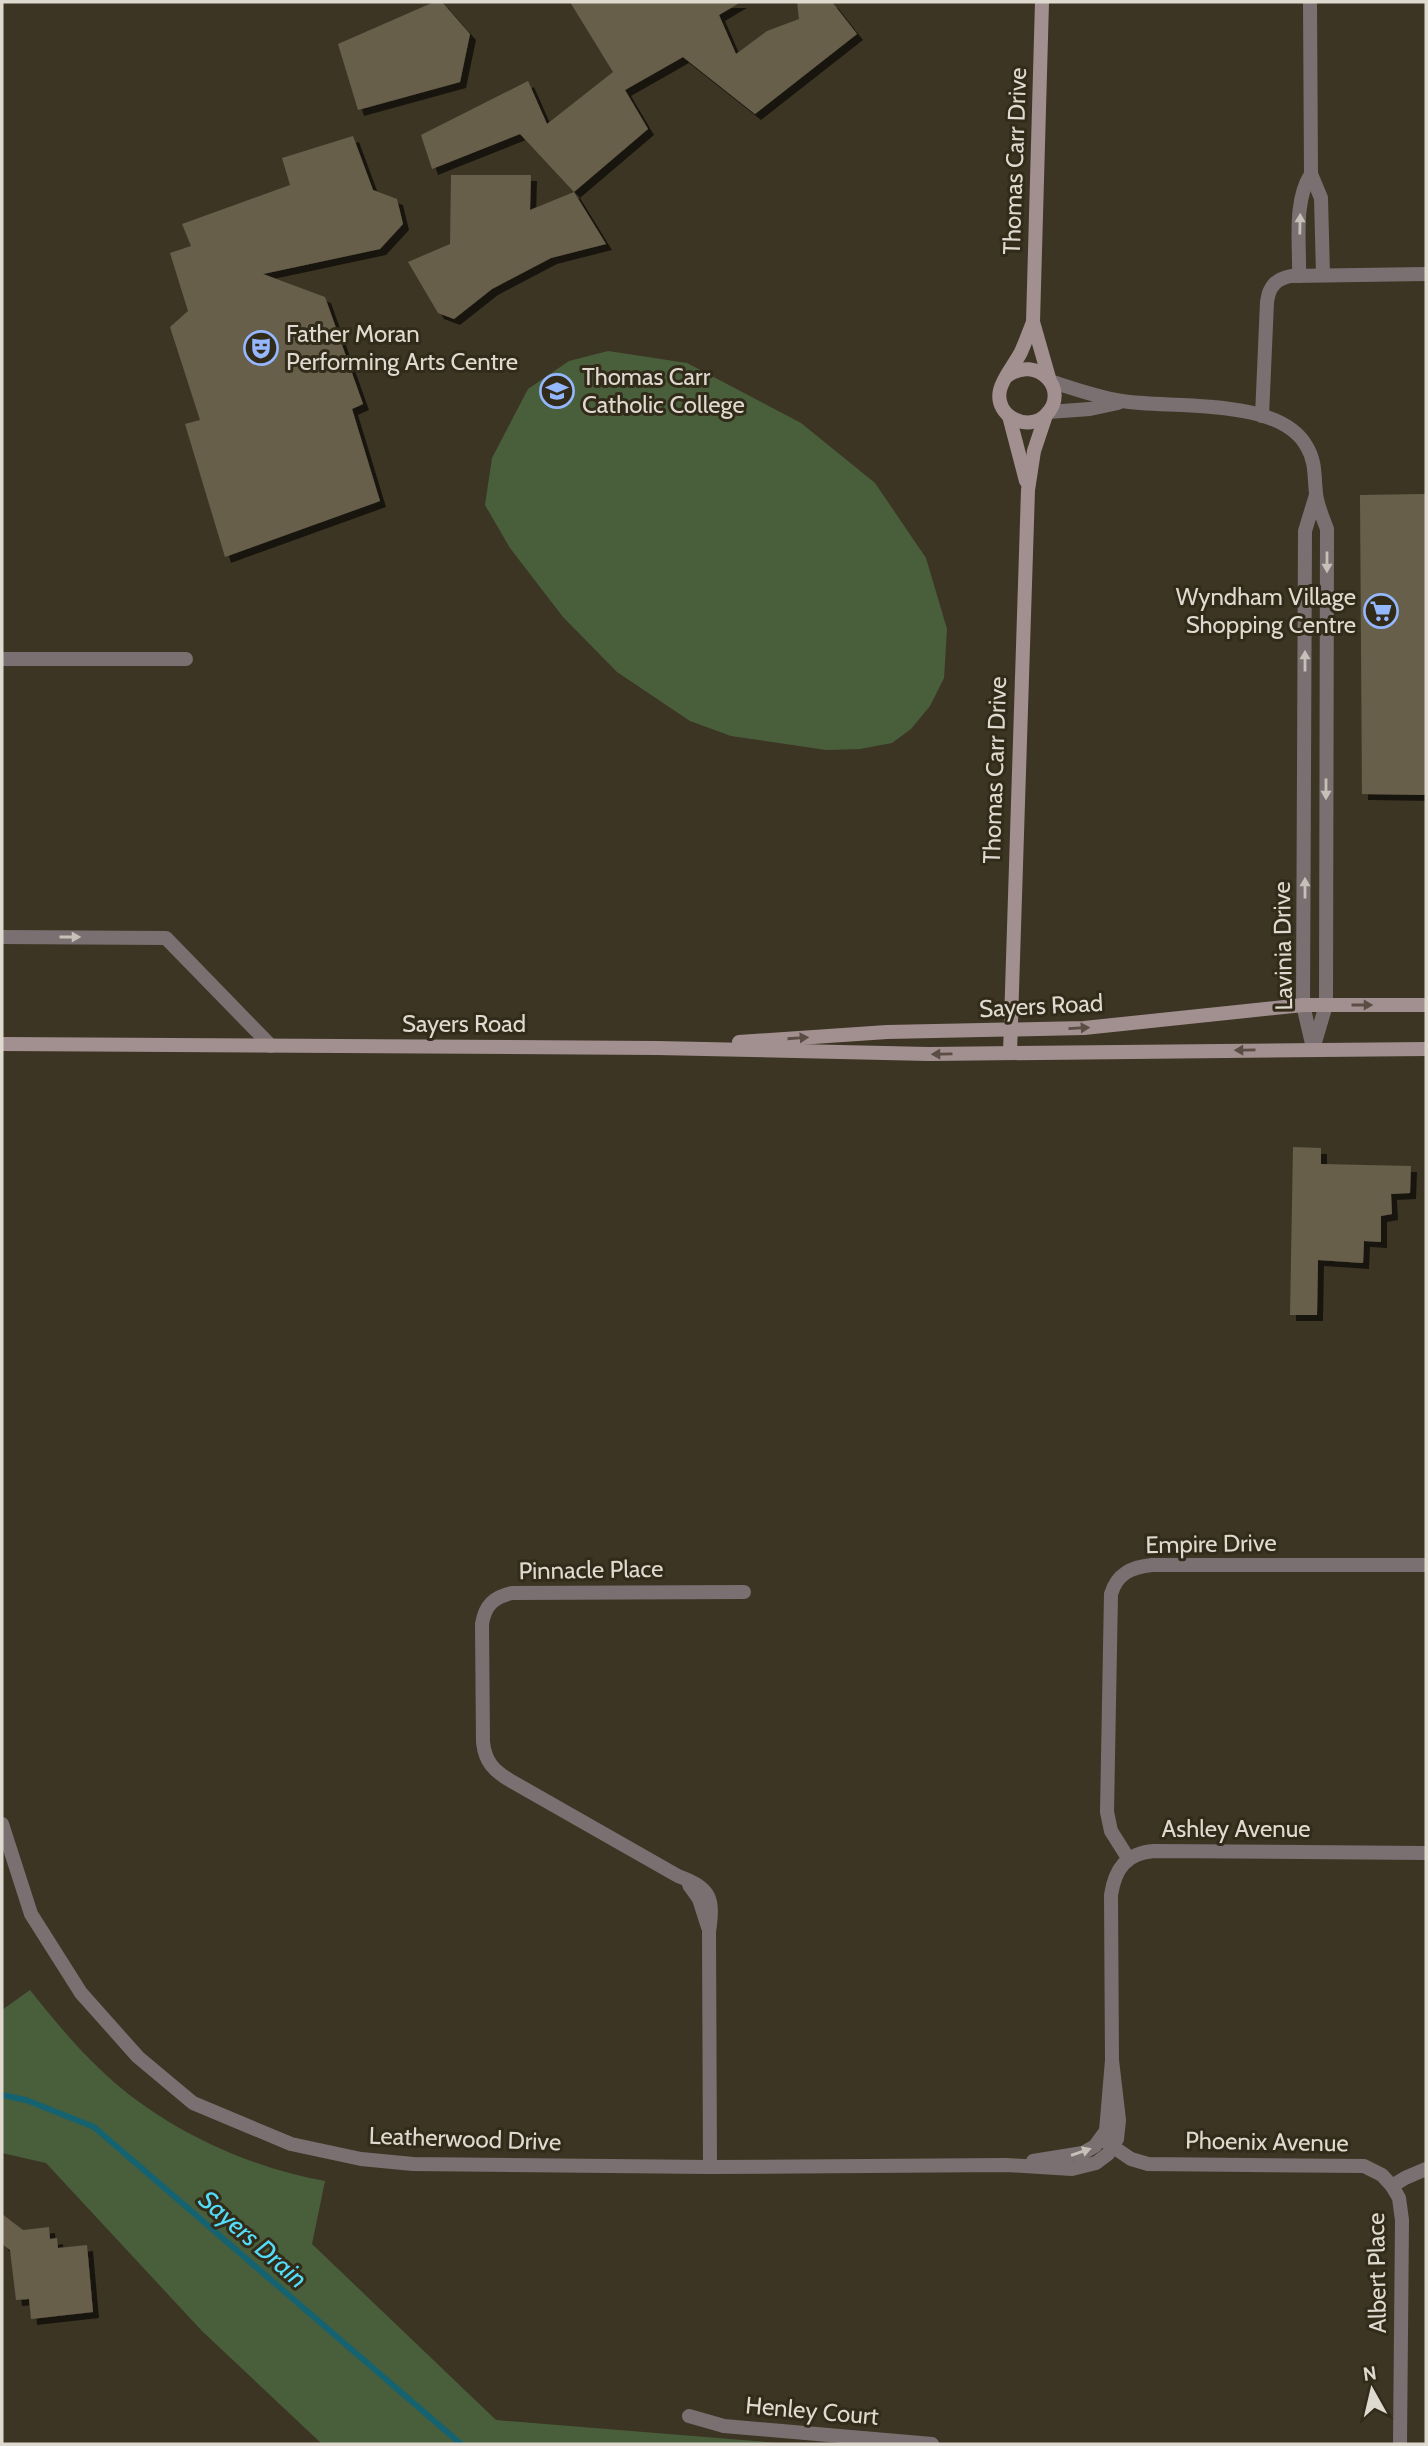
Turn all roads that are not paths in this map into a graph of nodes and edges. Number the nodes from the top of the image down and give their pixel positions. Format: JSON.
{"nodes":[{"id":1,"x":1042,"y":2,"type":"edge"},
{"id":2,"x":1310,"y":2,"type":"edge"},
{"id":3,"x":1311,"y":174,"type":"junction"},
{"id":4,"x":1426,"y":274,"type":"edge"},
{"id":5,"x":1323,"y":275,"type":"junction"},
{"id":6,"x":1299,"y":276,"type":"junction"},
{"id":7,"x":1033,"y":322,"type":"junction"},
{"id":8,"x":1007,"y":376,"type":"junction"},
{"id":9,"x":1049,"y":379,"type":"junction"},
{"id":10,"x":1123,"y":401,"type":"junction"},
{"id":11,"x":1047,"y":413,"type":"junction"},
{"id":12,"x":1009,"y":416,"type":"junction"},
{"id":13,"x":1262,"y":416,"type":"junction"},
{"id":14,"x":1028,"y":489,"type":"junction"},
{"id":15,"x":1316,"y":495,"type":"junction"},
{"id":16,"x":2,"y":659,"type":"edge"},
{"id":17,"x":186,"y":659,"type":"dead end"},
{"id":18,"x":2,"y":937,"type":"edge"},
{"id":19,"x":1325,"y":1005,"type":"junction"},
{"id":20,"x":1426,"y":1005,"type":"edge"},
{"id":21,"x":1303,"y":1006,"type":"junction"},
{"id":22,"x":1010,"y":1030,"type":"junction"},
{"id":23,"x":2,"y":1044,"type":"edge"},
{"id":24,"x":271,"y":1046,"type":"junction"},
{"id":25,"x":657,"y":1048,"type":"junction"},
{"id":26,"x":1313,"y":1049,"type":"junction"},
{"id":27,"x":1426,"y":1049,"type":"edge"},
{"id":28,"x":1010,"y":1053,"type":"junction"},
{"id":29,"x":1426,"y":1565,"type":"edge"},
{"id":30,"x":744,"y":1592,"type":"dead end"},
{"id":31,"x":2,"y":1824,"type":"edge"},
{"id":32,"x":1426,"y":1853,"type":"edge"},
{"id":33,"x":1128,"y":1858,"type":"junction"},
{"id":34,"x":1107,"y":2143,"type":"junction"},
{"id":35,"x":710,"y":2167,"type":"junction"},
{"id":36,"x":1426,"y":2169,"type":"edge"},
{"id":37,"x":1392,"y":2186,"type":"junction"},
{"id":38,"x":688,"y":2416,"type":"dead end"},
{"id":39,"x":932,"y":2444,"type":"edge"},
{"id":40,"x":1400,"y":2444,"type":"edge"}],
"edges":[{"from":1,"to":7,"type":"main road","name":"Thomas Carr Drive"},
{"from":2,"to":3,"type":"street"},
{"from":3,"to":5,"type":"street"},
{"from":6,"to":3,"type":"street","one_way":true},
{"from":4,"to":5,"type":"street"},
{"from":5,"to":6,"type":"street"},
{"from":6,"to":13,"type":"street"},
{"from":7,"to":8,"type":"main road","name":"Thomas Carr Drive"},
{"from":7,"to":9,"type":"main road","name":"Thomas Carr Drive"},
{"from":8,"to":9,"type":"main road"},
{"from":8,"to":12,"type":"main road"},
{"from":9,"to":10,"type":"street","name":"Lavinia Drive"},
{"from":9,"to":11,"type":"main road"},
{"from":10,"to":11,"type":"street","name":"Lavinia Drive"},
{"from":10,"to":13,"type":"street","name":"Lavinia Drive"},
{"from":11,"to":12,"type":"main road"},
{"from":11,"to":14,"type":"main road","name":"Thomas Carr Drive"},
{"from":12,"to":14,"type":"main road","name":"Thomas Carr Drive"},
{"from":13,"to":15,"type":"street","name":"Lavinia Drive"},
{"from":14,"to":22,"type":"main road","name":"Thomas Carr Drive"},
{"from":15,"to":19,"type":"street","name":"Lavinia Drive","one_way":true},
{"from":21,"to":15,"type":"street","name":"Lavinia Drive","one_way":true},
{"from":16,"to":17,"type":"street"},
{"from":18,"to":24,"type":"street","one_way":true},
{"from":19,"to":20,"type":"main road","name":"Sayers Road","one_way":true},
{"from":19,"to":21,"type":"main road","name":"Sayers Road"},
{"from":19,"to":26,"type":"street","name":"Lavinia Drive"},
{"from":22,"to":21,"type":"main road","name":"Sayers Road","one_way":true},
{"from":21,"to":26,"type":"street","name":"Lavinia Drive"},
{"from":25,"to":22,"type":"main road","name":"Sayers Road","one_way":true},
{"from":22,"to":28,"type":"main road","name":"Thomas Carr Drive"},
{"from":23,"to":24,"type":"main road","name":"Sayers Road"},
{"from":24,"to":25,"type":"main road","name":"Sayers Road"},
{"from":28,"to":25,"type":"main road","name":"Sayers Road","one_way":true},
{"from":26,"to":27,"type":"main road","name":"Sayers Road"},
{"from":26,"to":28,"type":"main road","name":"Sayers Road","one_way":true},
{"from":29,"to":33,"type":"street","name":"Empire Drive"},
{"from":30,"to":35,"type":"street","name":"Pinnacle Place"},
{"from":31,"to":35,"type":"street","name":"Leatherwood Drive"},
{"from":32,"to":33,"type":"street","name":"Ashley Avenue"},
{"from":33,"to":34,"type":"street","name":"Ashley Avenue"},
{"from":34,"to":35,"type":"street","name":"Leatherwood Drive"},
{"from":34,"to":37,"type":"street","name":"Phoenix Avenue"},
{"from":36,"to":37,"type":"street"},
{"from":37,"to":40,"type":"street","name":"Albert Place"},
{"from":38,"to":39,"type":"street","name":"Henley Court"}]}
